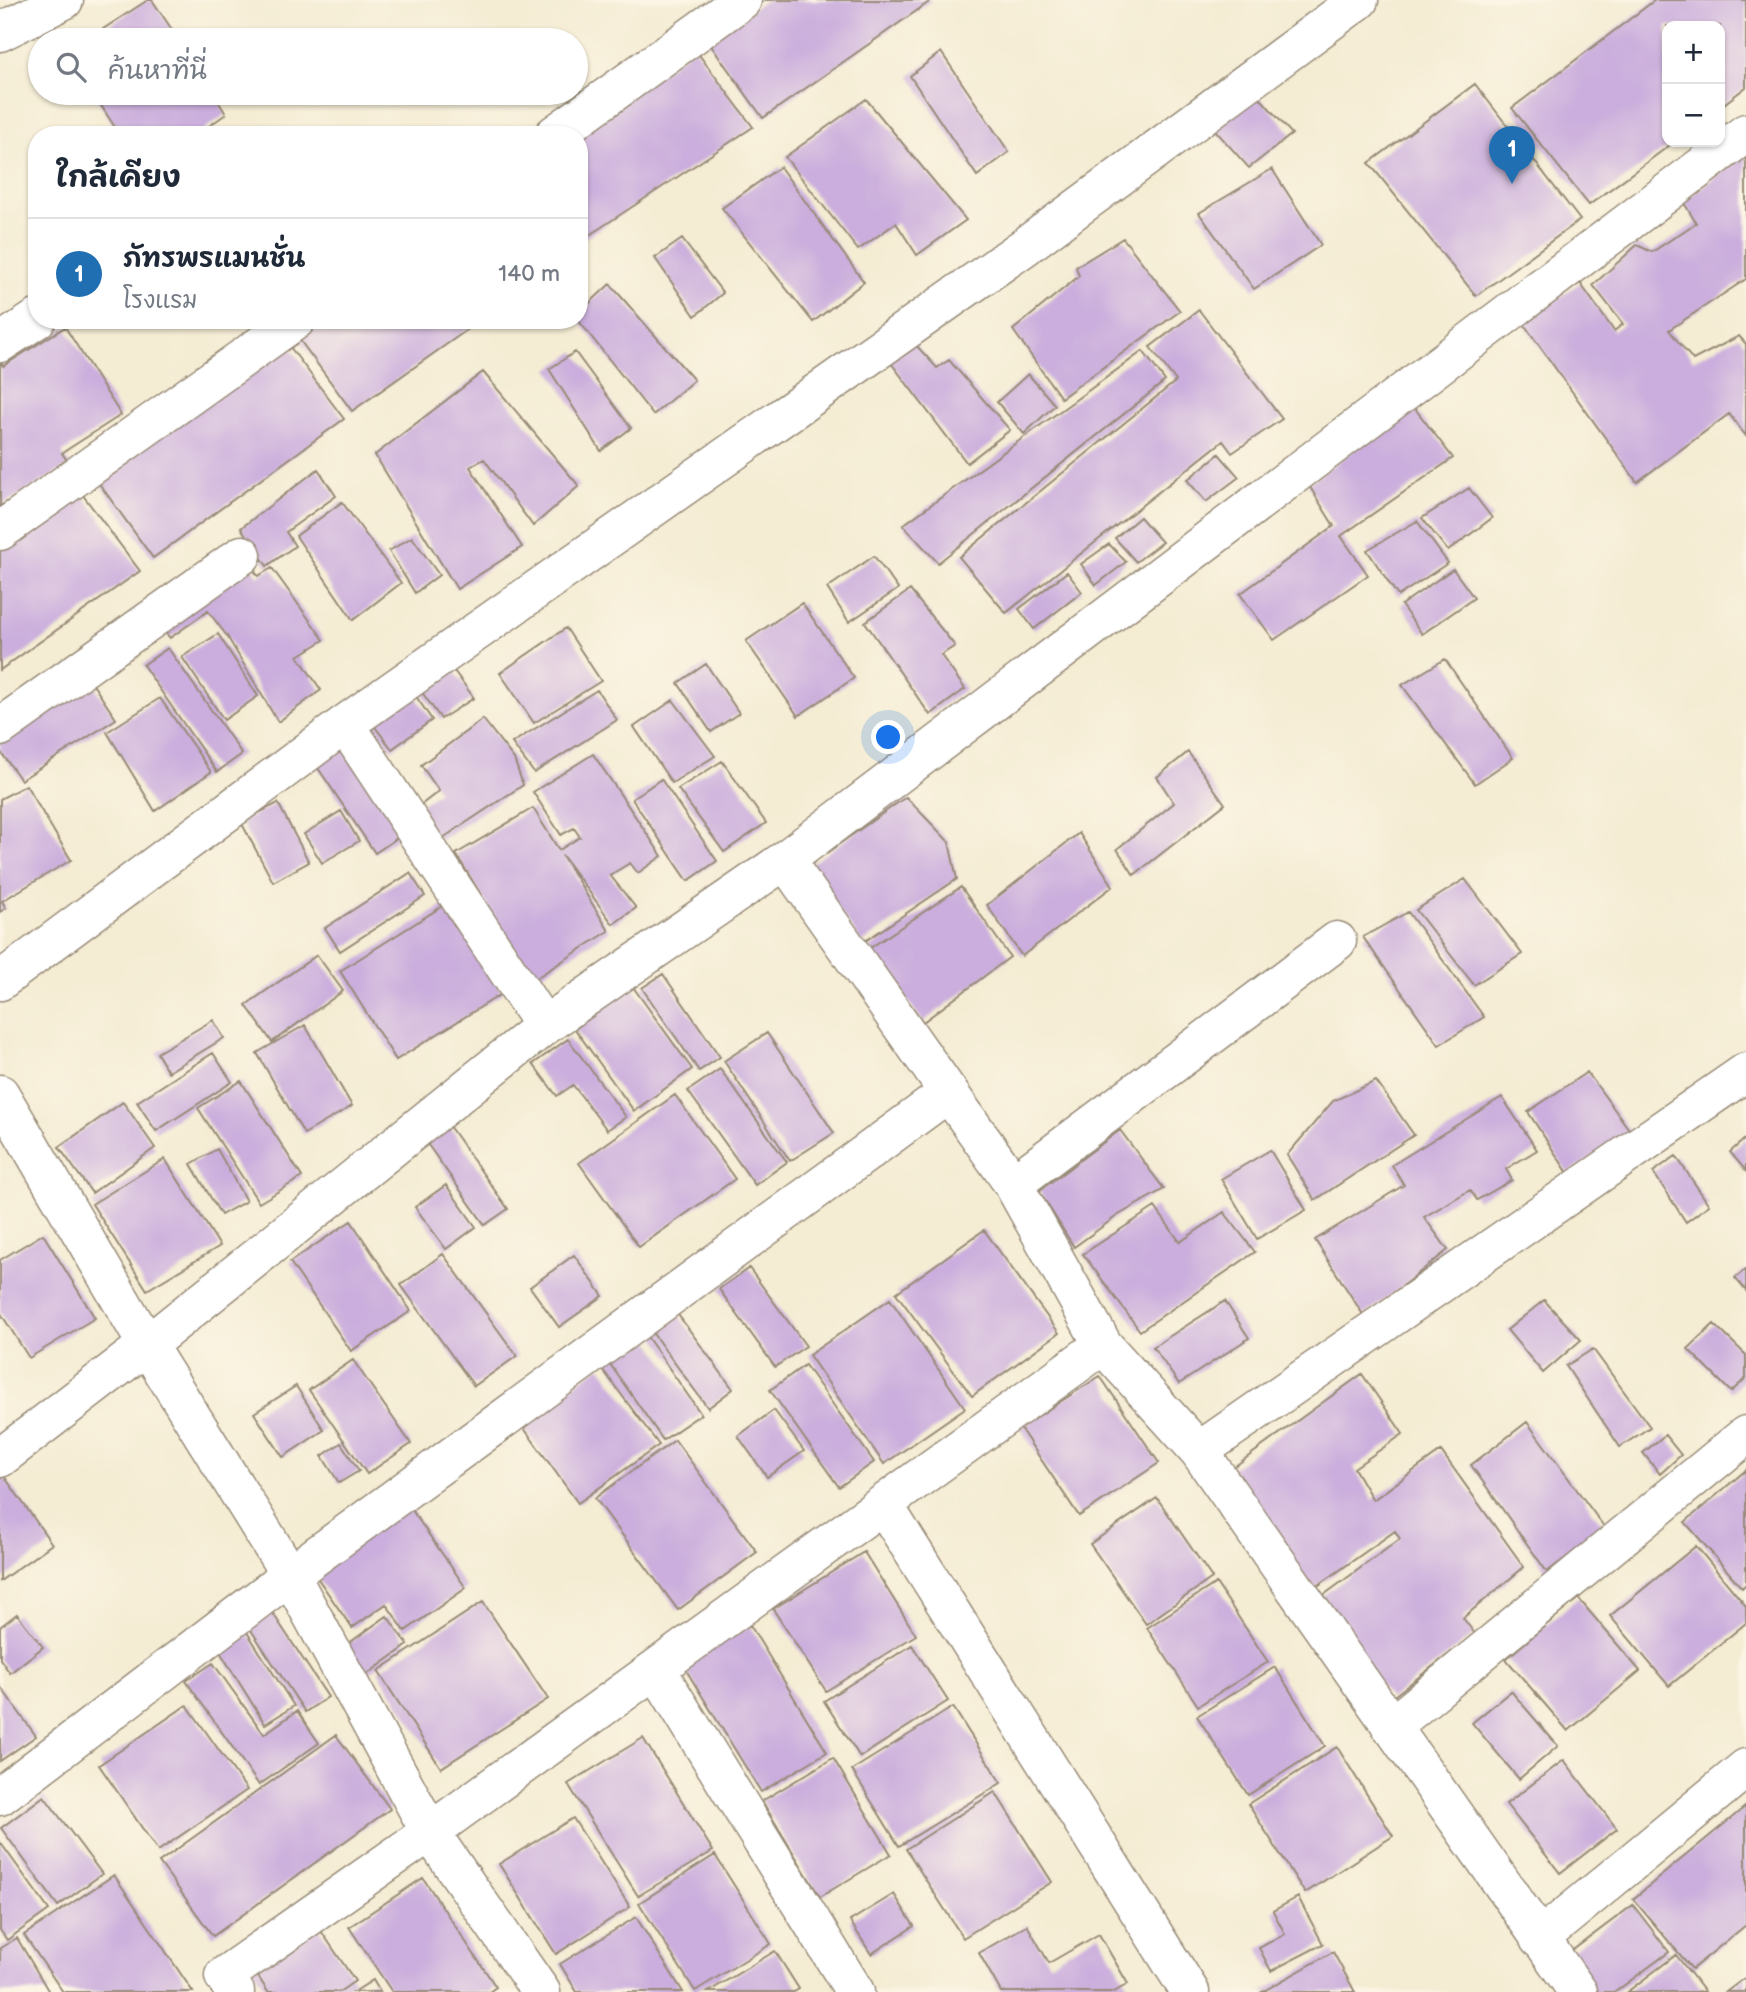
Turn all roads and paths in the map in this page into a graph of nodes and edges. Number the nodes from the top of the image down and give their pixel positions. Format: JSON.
{"nodes":[{"id":1,"x":17,"y":0,"type":"edge"},
{"id":2,"x":64,"y":0,"type":"edge"},
{"id":3,"x":742,"y":0,"type":"edge"},
{"id":4,"x":1359,"y":0,"type":"edge"},
{"id":5,"x":0,"y":11,"type":"edge"},
{"id":6,"x":0,"y":32,"type":"edge"},
{"id":7,"x":567,"y":126,"type":"edge"},
{"id":8,"x":1746,"y":133,"type":"edge"},
{"id":9,"x":28,"y":325,"type":"edge"},
{"id":10,"x":283,"y":329,"type":"edge"},
{"id":11,"x":0,"y":343,"type":"edge"},
{"id":12,"x":0,"y":531,"type":"edge"},
{"id":13,"x":242,"y":555,"type":"dead end"},
{"id":14,"x":345,"y":724,"type":"junction"},
{"id":15,"x":0,"y":727,"type":"edge"},
{"id":16,"x":785,"y":860,"type":"junction"},
{"id":17,"x":1337,"y":941,"type":"dead end"},
{"id":18,"x":0,"y":981,"type":"edge"},
{"id":19,"x":544,"y":1026,"type":"junction"},
{"id":20,"x":1746,"y":1072,"type":"edge"},
{"id":21,"x":948,"y":1093,"type":"junction"},
{"id":22,"x":0,"y":1094,"type":"edge"},
{"id":23,"x":1013,"y":1184,"type":"junction"},
{"id":24,"x":147,"y":1345,"type":"junction"},
{"id":25,"x":1102,"y":1345,"type":"junction"},
{"id":26,"x":1746,"y":1435,"type":"edge"},
{"id":27,"x":1199,"y":1451,"type":"junction"},
{"id":28,"x":0,"y":1458,"type":"edge"},
{"id":29,"x":883,"y":1504,"type":"junction"},
{"id":30,"x":290,"y":1575,"type":"junction"},
{"id":31,"x":656,"y":1669,"type":"junction"},
{"id":32,"x":1391,"y":1727,"type":"junction"},
{"id":33,"x":1746,"y":1768,"type":"edge"},
{"id":34,"x":0,"y":1796,"type":"edge"},
{"id":35,"x":430,"y":1832,"type":"junction"},
{"id":36,"x":1539,"y":1939,"type":"junction"},
{"id":37,"x":235,"y":1992,"type":"edge"},
{"id":38,"x":541,"y":1992,"type":"edge"},
{"id":39,"x":855,"y":1992,"type":"edge"},
{"id":40,"x":1190,"y":1992,"type":"edge"},
{"id":41,"x":1578,"y":1992,"type":"edge"}],
"edges":[{"from":1,"to":5,"type":"street"},
{"from":2,"to":6,"type":"street"},
{"from":3,"to":7,"type":"street"},
{"from":4,"to":14,"type":"street"},
{"from":8,"to":16,"type":"street"},
{"from":9,"to":11,"type":"street"},
{"from":10,"to":12,"type":"street"},
{"from":13,"to":15,"type":"street"},
{"from":14,"to":18,"type":"street"},
{"from":14,"to":19,"type":"street"},
{"from":16,"to":19,"type":"street"},
{"from":16,"to":21,"type":"street"},
{"from":17,"to":23,"type":"street"},
{"from":19,"to":24,"type":"street"},
{"from":20,"to":27,"type":"street"},
{"from":21,"to":23,"type":"street"},
{"from":21,"to":30,"type":"street"},
{"from":22,"to":24,"type":"street"},
{"from":23,"to":25,"type":"street"},
{"from":24,"to":28,"type":"street"},
{"from":24,"to":30,"type":"street"},
{"from":25,"to":27,"type":"street"},
{"from":25,"to":29,"type":"street"},
{"from":26,"to":32,"type":"street"},
{"from":27,"to":32,"type":"street"},
{"from":29,"to":31,"type":"street"},
{"from":29,"to":40,"type":"street"},
{"from":30,"to":34,"type":"street"},
{"from":30,"to":35,"type":"street"},
{"from":31,"to":35,"type":"street"},
{"from":31,"to":39,"type":"street"},
{"from":32,"to":36,"type":"street"},
{"from":33,"to":36,"type":"street"},
{"from":35,"to":37,"type":"street"},
{"from":35,"to":38,"type":"street"},
{"from":36,"to":41,"type":"street"}]}
